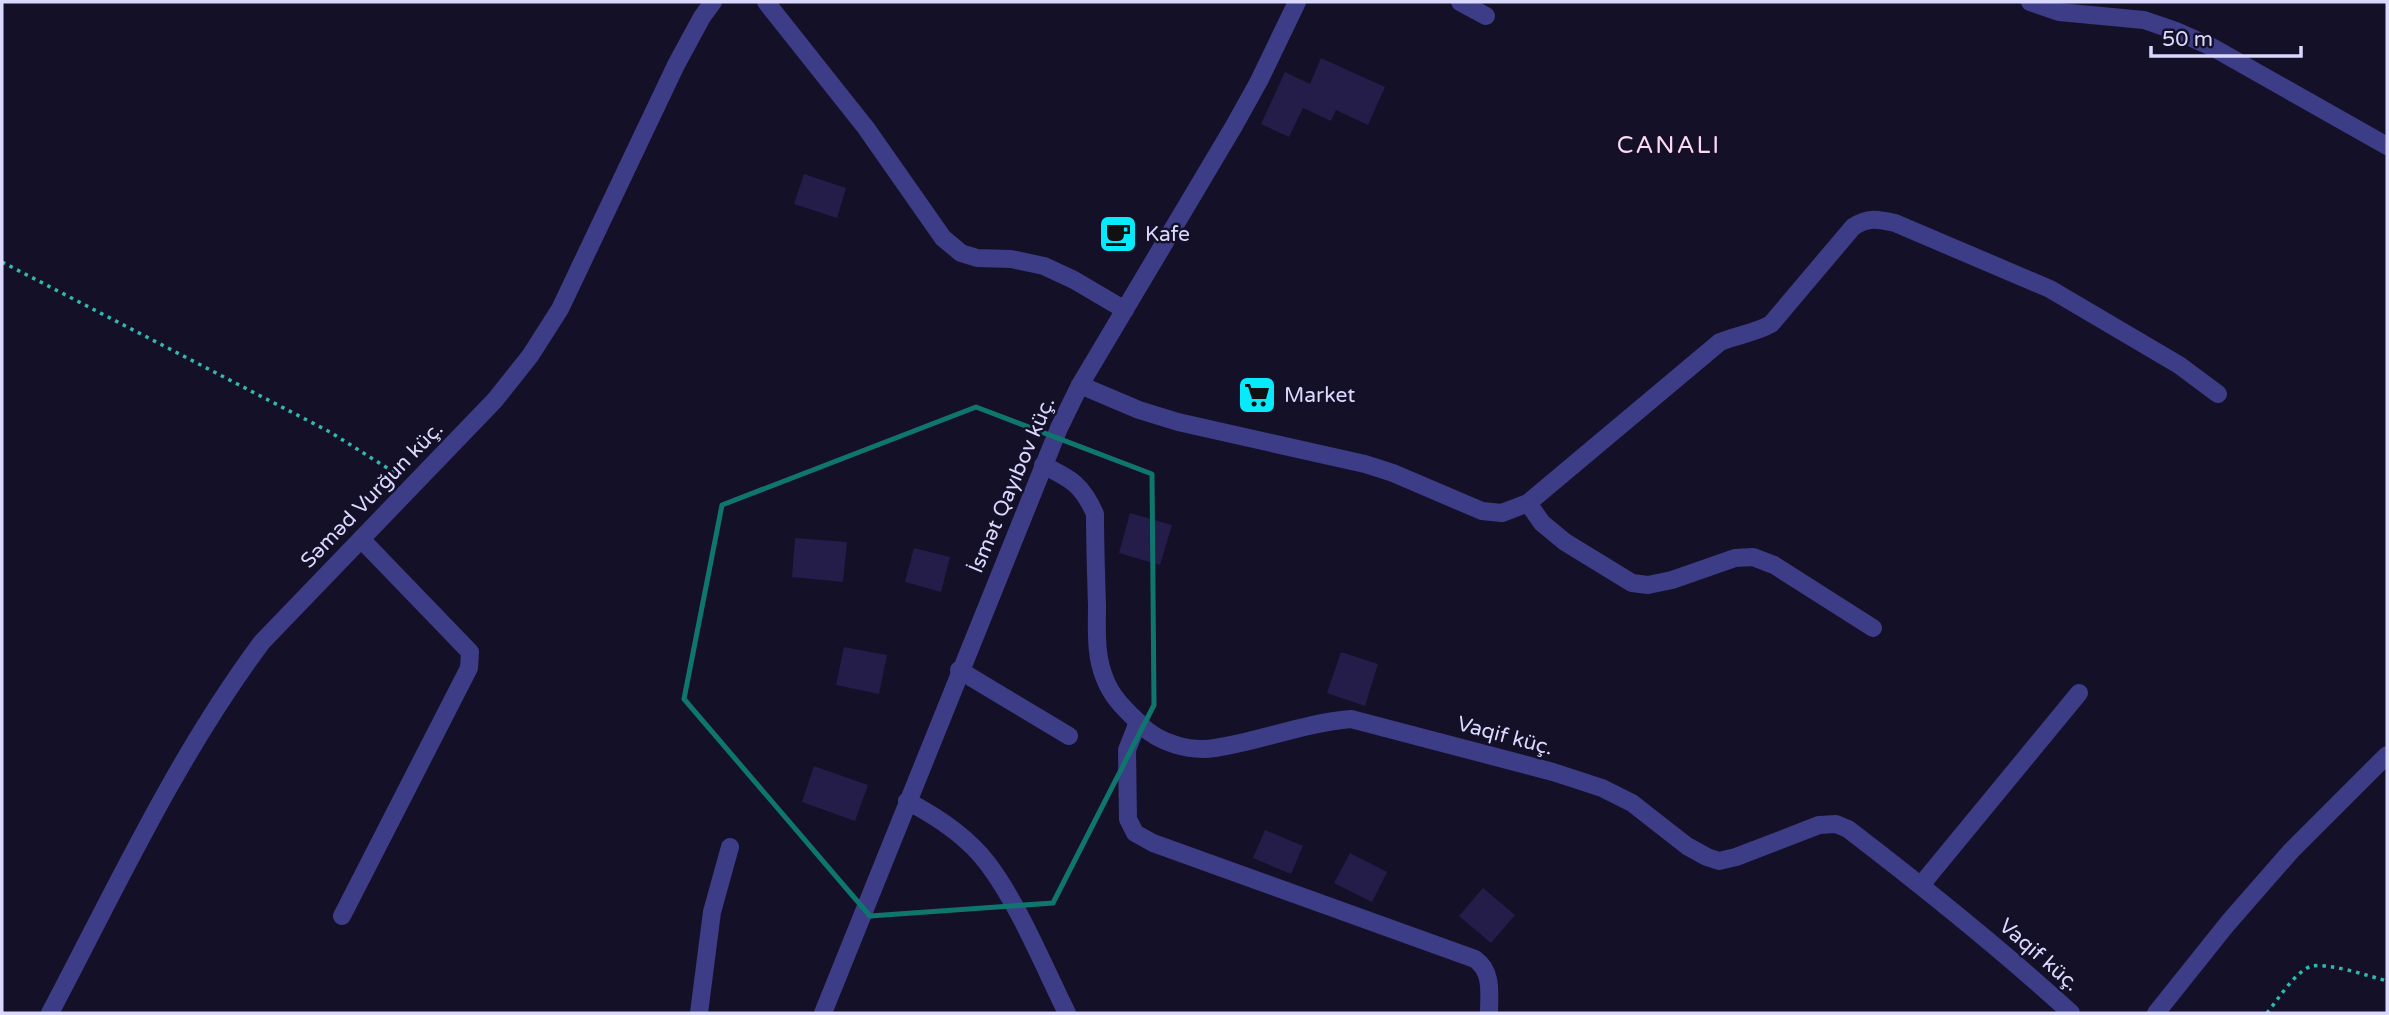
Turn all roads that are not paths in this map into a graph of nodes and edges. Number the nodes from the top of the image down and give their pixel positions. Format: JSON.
{"nodes":[{"id":1,"x":713,"y":2,"type":"edge"},
{"id":2,"x":766,"y":2,"type":"edge"},
{"id":3,"x":1297,"y":2,"type":"edge"},
{"id":4,"x":1460,"y":2,"type":"edge"},
{"id":5,"x":2030,"y":2,"type":"edge"},
{"id":6,"x":1486,"y":16,"type":"dead end"},
{"id":7,"x":2387,"y":146,"type":"edge"},
{"id":8,"x":1125,"y":310,"type":"junction"},
{"id":9,"x":1080,"y":385,"type":"junction"},
{"id":10,"x":2217,"y":394,"type":"dead end"},
{"id":11,"x":1043,"y":466,"type":"junction"},
{"id":12,"x":1528,"y":503,"type":"junction"},
{"id":13,"x":361,"y":539,"type":"junction"},
{"id":14,"x":1873,"y":628,"type":"dead end"},
{"id":15,"x":960,"y":670,"type":"junction"},
{"id":16,"x":2079,"y":693,"type":"dead end"},
{"id":17,"x":1138,"y":722,"type":"junction"},
{"id":18,"x":1069,"y":736,"type":"dead end"},
{"id":19,"x":2387,"y":755,"type":"edge"},
{"id":20,"x":907,"y":801,"type":"junction"},
{"id":21,"x":730,"y":847,"type":"dead end"},
{"id":22,"x":1921,"y":885,"type":"junction"},
{"id":23,"x":342,"y":916,"type":"dead end"},
{"id":24,"x":50,"y":1013,"type":"edge"},
{"id":25,"x":699,"y":1013,"type":"edge"},
{"id":26,"x":823,"y":1013,"type":"edge"},
{"id":27,"x":1068,"y":1013,"type":"edge"},
{"id":28,"x":1489,"y":1013,"type":"edge"},
{"id":29,"x":2071,"y":1013,"type":"edge"},
{"id":30,"x":2156,"y":1013,"type":"edge"}],
"edges":[{"from":1,"to":13,"type":"street","name":"Səməd Vurğun küç."},
{"from":2,"to":8,"type":"street"},
{"from":3,"to":8,"type":"street","name":"İsmət Qayıbov küç."},
{"from":4,"to":6,"type":"street"},
{"from":5,"to":7,"type":"street"},
{"from":8,"to":9,"type":"street","name":"İsmət Qayıbov küç."},
{"from":9,"to":11,"type":"street","name":"İsmət Qayıbov küç."},
{"from":9,"to":12,"type":"street"},
{"from":10,"to":12,"type":"street"},
{"from":11,"to":15,"type":"street","name":"İsmət Qayıbov küç."},
{"from":11,"to":17,"type":"street","name":"Vaqif küç."},
{"from":12,"to":14,"type":"street"},
{"from":13,"to":23,"type":"street"},
{"from":13,"to":24,"type":"street","name":"Səməd Vurğun küç."},
{"from":15,"to":18,"type":"street"},
{"from":15,"to":20,"type":"street","name":"İsmət Qayıbov küç."},
{"from":16,"to":22,"type":"street"},
{"from":17,"to":22,"type":"street","name":"Vaqif küç."},
{"from":17,"to":28,"type":"street"},
{"from":19,"to":30,"type":"street"},
{"from":20,"to":26,"type":"street","name":"İsmət Qayıbov küç."},
{"from":20,"to":27,"type":"street"},
{"from":21,"to":25,"type":"street"},
{"from":22,"to":29,"type":"street","name":"Vaqif küç."}]}
